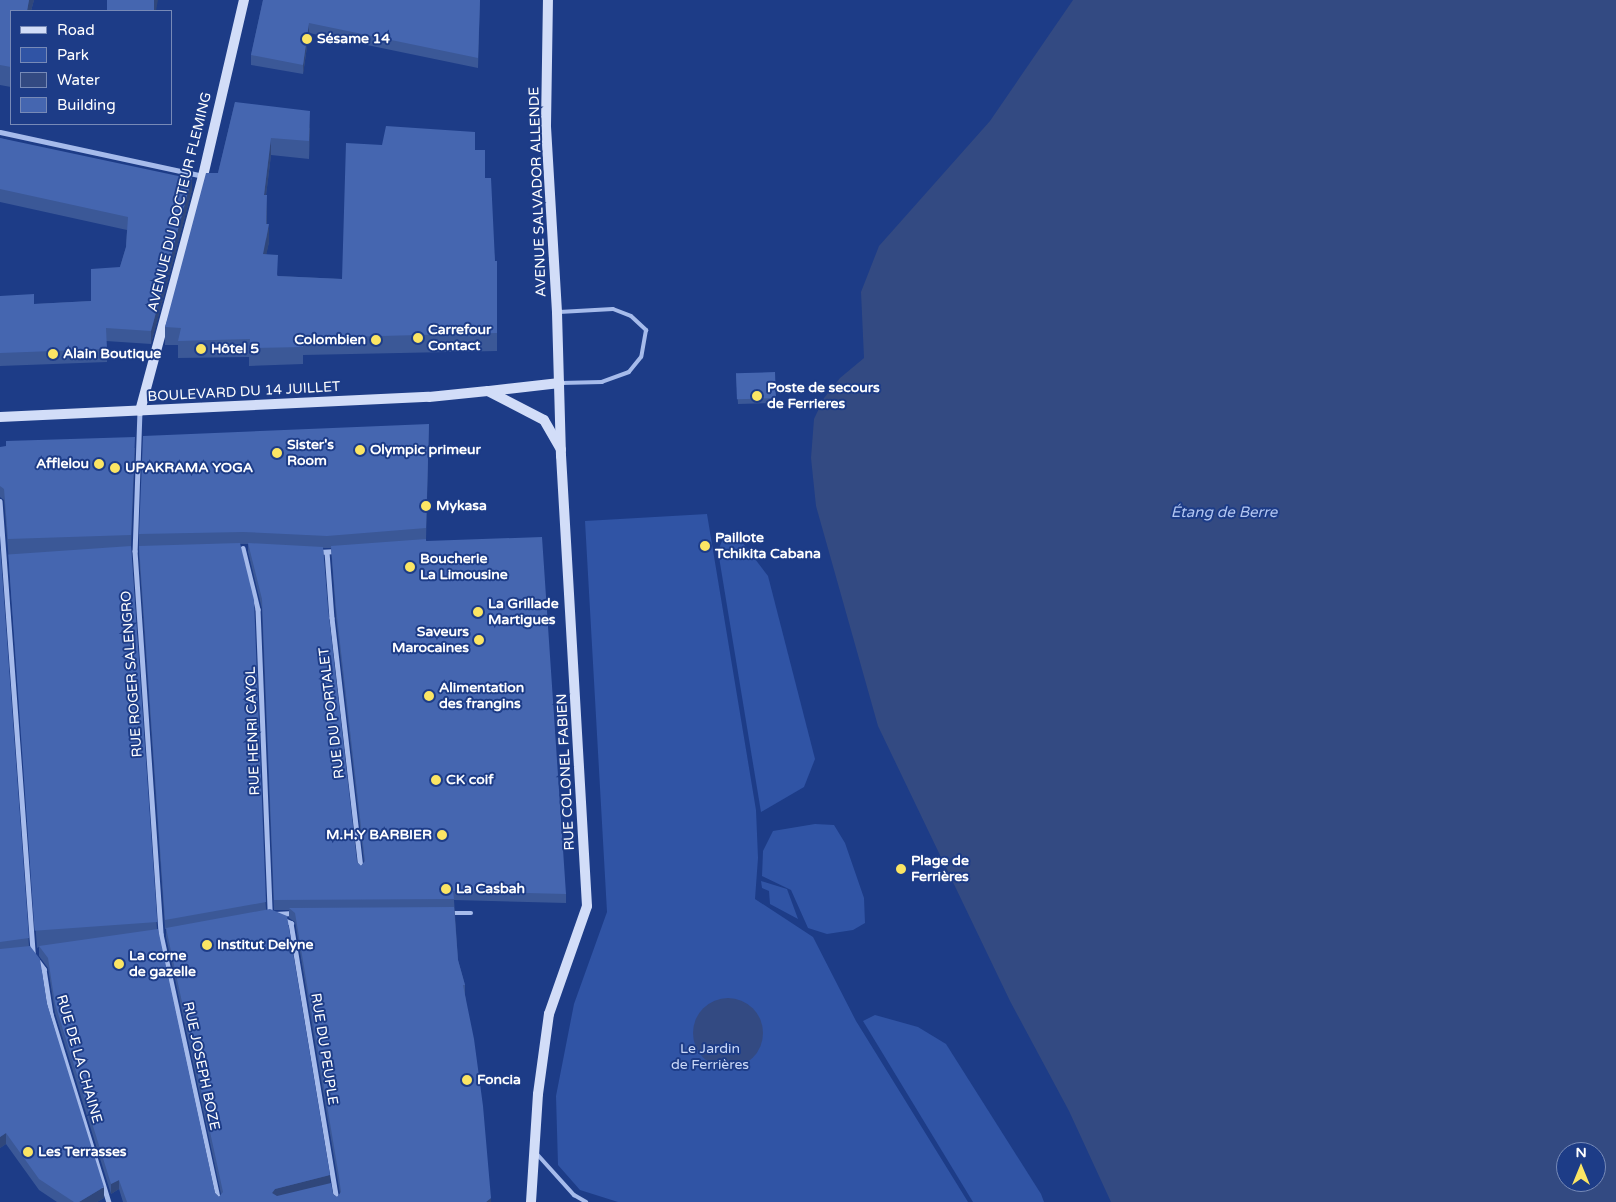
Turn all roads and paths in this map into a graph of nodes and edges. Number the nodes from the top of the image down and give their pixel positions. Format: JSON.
{"nodes":[{"id":1,"x":244,"y":0,"type":"edge"},
{"id":2,"x":548,"y":0,"type":"edge"},
{"id":3,"x":0,"y":132,"type":"edge"},
{"id":4,"x":203,"y":176,"type":"junction"},
{"id":5,"x":557,"y":312,"type":"junction"},
{"id":6,"x":560,"y":383,"type":"junction"},
{"id":7,"x":488,"y":391,"type":"junction"},
{"id":8,"x":140,"y":411,"type":"junction"},
{"id":9,"x":0,"y":417,"type":"edge"},
{"id":10,"x":561,"y":451,"type":"junction"},
{"id":11,"x":0,"y":501,"type":"edge"},
{"id":12,"x":244,"y":548,"type":"junction"},
{"id":13,"x":234,"y":549,"type":"edge"},
{"id":14,"x":253,"y":549,"type":"edge"},
{"id":15,"x":145,"y":550,"type":"edge"},
{"id":16,"x":126,"y":551,"type":"edge"},
{"id":17,"x":135,"y":551,"type":"junction"},
{"id":18,"x":308,"y":551,"type":"edge"},
{"id":19,"x":346,"y":551,"type":"edge"},
{"id":20,"x":327,"y":552,"type":"junction"},
{"id":21,"x":1,"y":554,"type":"edge"},
{"id":22,"x":12,"y":554,"type":"edge"},
{"id":23,"x":361,"y":871,"type":"edge"},
{"id":24,"x":299,"y":913,"type":"edge"},
{"id":25,"x":443,"y":913,"type":"edge"},
{"id":26,"x":471,"y":913,"type":"dead end"},
{"id":27,"x":270,"y":914,"type":"junction"},
{"id":28,"x":261,"y":916,"type":"edge"},
{"id":29,"x":170,"y":933,"type":"edge"},
{"id":30,"x":161,"y":934,"type":"junction"},
{"id":31,"x":151,"y":936,"type":"edge"},
{"id":32,"x":43,"y":952,"type":"edge"},
{"id":33,"x":25,"y":954,"type":"edge"},
{"id":34,"x":33,"y":954,"type":"junction"},
{"id":35,"x":535,"y":1152,"type":"junction"},
{"id":36,"x":335,"y":1187,"type":"junction"},
{"id":37,"x":327,"y":1189,"type":"edge"},
{"id":38,"x":109,"y":1202,"type":"edge"},
{"id":39,"x":219,"y":1202,"type":"edge"},
{"id":40,"x":337,"y":1202,"type":"edge"},
{"id":41,"x":531,"y":1202,"type":"edge"},
{"id":42,"x":586,"y":1202,"type":"edge"}],
"edges":[{"from":1,"to":4,"type":"main road","name":"AVENUE DU DOCTEUR FLEMING"},
{"from":2,"to":5,"type":"main road","name":"AVENUE SALVADOR ALLENDE"},
{"from":3,"to":4,"type":"street"},
{"from":4,"to":8,"type":"main road","name":"AVENUE DU DOCTEUR FLEMING"},
{"from":5,"to":6,"type":"main road","name":"AVENUE SALVADOR ALLENDE"},
{"from":5,"to":6,"type":"lane"},
{"from":6,"to":7,"type":"main road","name":"BOULEVARD DU 14 JUILLET"},
{"from":6,"to":10,"type":"main road","name":"RUE COLONEL FABIEN"},
{"from":7,"to":8,"type":"main road","name":"BOULEVARD DU 14 JUILLET"},
{"from":7,"to":10,"type":"main road"},
{"from":8,"to":9,"type":"main road","name":"BOULEVARD DU 14 JUILLET"},
{"from":8,"to":17,"type":"street","name":"RUE ROGER SALENGRO"},
{"from":10,"to":35,"type":"main road","name":"RUE COLONEL FABIEN"},
{"from":11,"to":21,"type":"street"},
{"from":12,"to":13,"type":"street"},
{"from":12,"to":14,"type":"street"},
{"from":12,"to":27,"type":"street","name":"RUE HENRI CAYOL"},
{"from":15,"to":17,"type":"street"},
{"from":16,"to":17,"type":"street"},
{"from":17,"to":30,"type":"street","name":"RUE ROGER SALENGRO"},
{"from":18,"to":20,"type":"street"},
{"from":19,"to":20,"type":"street"},
{"from":20,"to":23,"type":"street","name":"RUE DU PORTALET"},
{"from":21,"to":22,"type":"street"},
{"from":21,"to":34,"type":"street"},
{"from":24,"to":27,"type":"street"},
{"from":25,"to":26,"type":"street"},
{"from":27,"to":28,"type":"street"},
{"from":27,"to":36,"type":"street","name":"RUE DU PEUPLE"},
{"from":29,"to":30,"type":"street"},
{"from":30,"to":31,"type":"street"},
{"from":30,"to":39,"type":"street","name":"RUE JOSEPH BOZE"},
{"from":32,"to":34,"type":"street"},
{"from":33,"to":34,"type":"street"},
{"from":34,"to":38,"type":"street","name":"RUE DE LA CHAINE"},
{"from":35,"to":41,"type":"main road","name":"RUE COLONEL FABIEN"},
{"from":35,"to":42,"type":"lane"},
{"from":36,"to":37,"type":"street"},
{"from":36,"to":40,"type":"street","name":"RUE DU PEUPLE"}]}
